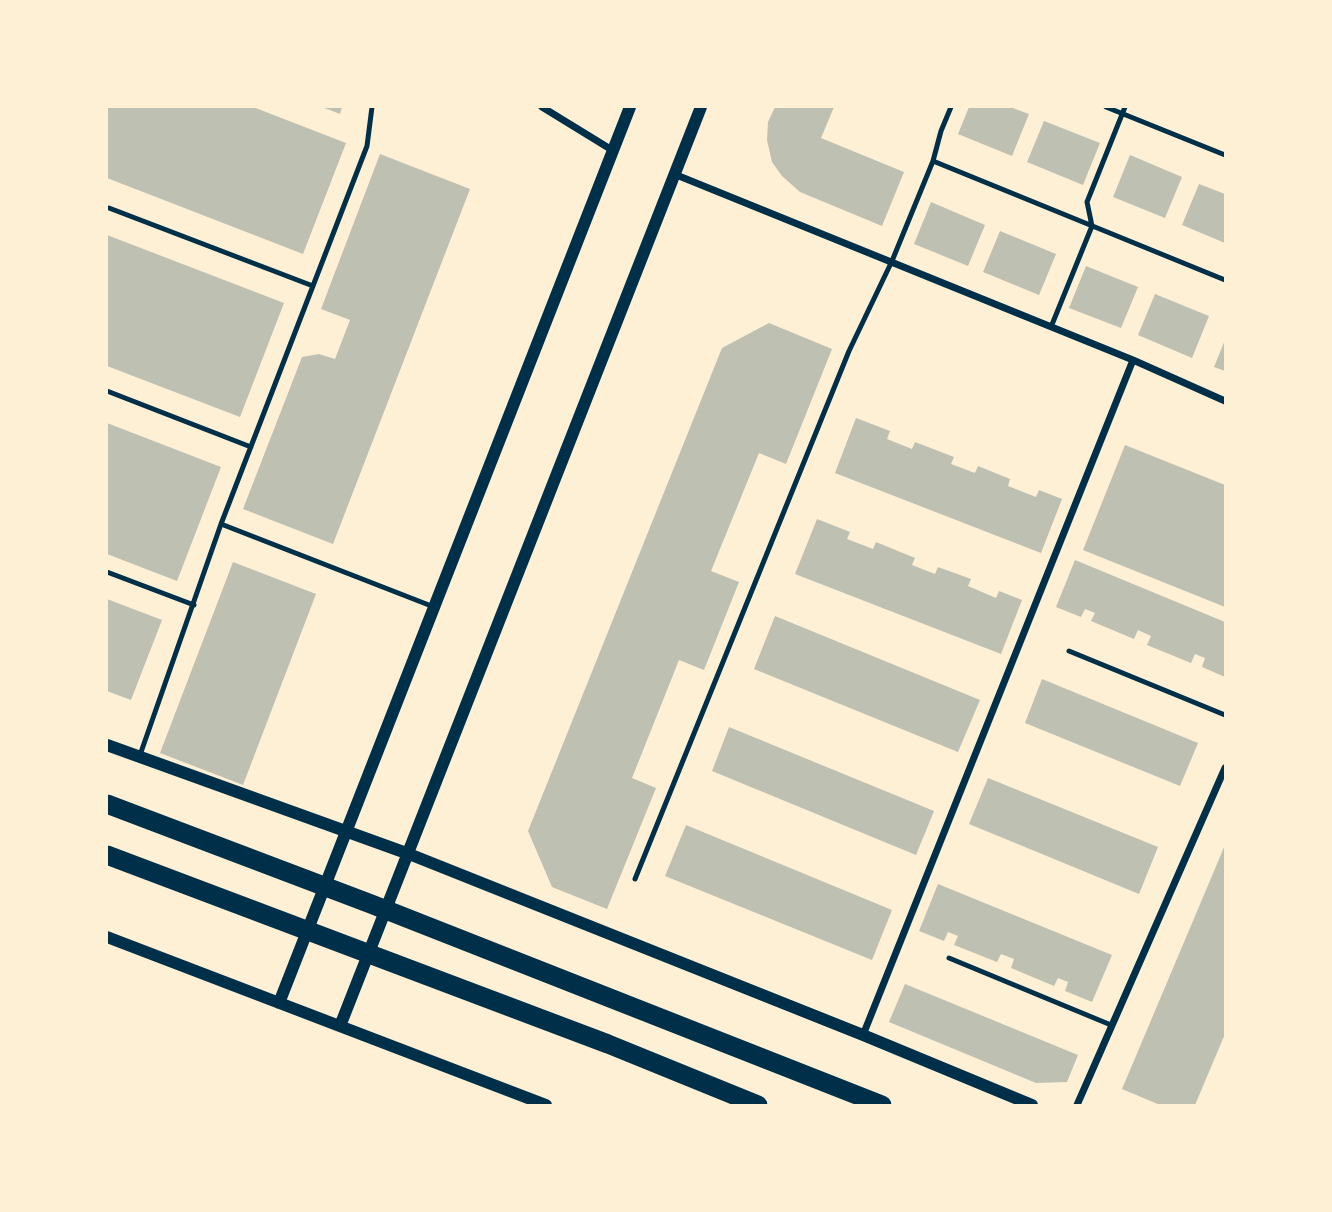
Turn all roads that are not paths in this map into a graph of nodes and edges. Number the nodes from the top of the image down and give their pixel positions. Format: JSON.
{"nodes":[{"id":1,"x":372,"y":107,"type":"edge"},
{"id":2,"x":542,"y":107,"type":"edge"},
{"id":3,"x":630,"y":107,"type":"edge"},
{"id":4,"x":701,"y":107,"type":"edge"},
{"id":5,"x":951,"y":107,"type":"edge"},
{"id":6,"x":1106,"y":107,"type":"edge"},
{"id":7,"x":1124,"y":110,"type":"edge"},
{"id":8,"x":612,"y":150,"type":"junction"},
{"id":9,"x":1225,"y":155,"type":"edge"},
{"id":10,"x":933,"y":161,"type":"junction"},
{"id":11,"x":674,"y":174,"type":"junction"},
{"id":12,"x":109,"y":208,"type":"dead end"},
{"id":13,"x":1092,"y":226,"type":"junction"},
{"id":14,"x":892,"y":261,"type":"junction"},
{"id":15,"x":1225,"y":280,"type":"edge"},
{"id":16,"x":313,"y":286,"type":"junction"},
{"id":17,"x":1051,"y":327,"type":"junction"},
{"id":18,"x":1133,"y":360,"type":"junction"},
{"id":19,"x":107,"y":391,"type":"edge"},
{"id":20,"x":1225,"y":401,"type":"edge"},
{"id":21,"x":251,"y":447,"type":"junction"},
{"id":22,"x":222,"y":524,"type":"junction"},
{"id":23,"x":107,"y":572,"type":"edge"},
{"id":24,"x":194,"y":606,"type":"junction"},
{"id":25,"x":435,"y":607,"type":"junction"},
{"id":26,"x":1069,"y":651,"type":"dead end"},
{"id":27,"x":1225,"y":715,"type":"edge"},
{"id":28,"x":107,"y":745,"type":"edge"},
{"id":29,"x":139,"y":758,"type":"junction"},
{"id":30,"x":1225,"y":768,"type":"edge"},
{"id":31,"x":107,"y":804,"type":"edge"},
{"id":32,"x":346,"y":831,"type":"junction"},
{"id":33,"x":409,"y":853,"type":"junction"},
{"id":34,"x":107,"y":855,"type":"edge"},
{"id":35,"x":635,"y":879,"type":"dead end"},
{"id":36,"x":107,"y":937,"type":"edge"},
{"id":37,"x":949,"y":958,"type":"dead end"},
{"id":38,"x":279,"y":1003,"type":"junction"},
{"id":39,"x":1111,"y":1025,"type":"junction"},
{"id":40,"x":340,"y":1026,"type":"junction"},
{"id":41,"x":863,"y":1035,"type":"junction"},
{"id":42,"x":546,"y":1105,"type":"edge"},
{"id":43,"x":758,"y":1105,"type":"edge"},
{"id":44,"x":883,"y":1105,"type":"edge"},
{"id":45,"x":1032,"y":1105,"type":"edge"},
{"id":46,"x":1077,"y":1105,"type":"edge"}],
"edges":[{"from":1,"to":16,"type":"lane"},
{"from":2,"to":8,"type":"street"},
{"from":3,"to":8,"type":"street"},
{"from":4,"to":11,"type":"street"},
{"from":5,"to":10,"type":"lane"},
{"from":6,"to":7,"type":"lane"},
{"from":7,"to":9,"type":"lane"},
{"from":7,"to":13,"type":"lane"},
{"from":8,"to":25,"type":"street"},
{"from":10,"to":13,"type":"lane"},
{"from":10,"to":14,"type":"lane"},
{"from":11,"to":14,"type":"street"},
{"from":11,"to":33,"type":"street"},
{"from":12,"to":16,"type":"lane"},
{"from":13,"to":15,"type":"lane"},
{"from":13,"to":17,"type":"lane"},
{"from":14,"to":17,"type":"street"},
{"from":14,"to":35,"type":"lane"},
{"from":16,"to":21,"type":"lane"},
{"from":17,"to":18,"type":"street"},
{"from":18,"to":20,"type":"street"},
{"from":18,"to":41,"type":"street"},
{"from":19,"to":21,"type":"lane"},
{"from":21,"to":22,"type":"lane"},
{"from":22,"to":24,"type":"lane"},
{"from":22,"to":25,"type":"lane"},
{"from":23,"to":24,"type":"lane"},
{"from":24,"to":29,"type":"lane"},
{"from":25,"to":32,"type":"street"},
{"from":26,"to":27,"type":"lane"},
{"from":28,"to":29,"type":"street"},
{"from":29,"to":32,"type":"street"},
{"from":30,"to":39,"type":"street"},
{"from":31,"to":44,"type":"highway"},
{"from":32,"to":33,"type":"street"},
{"from":32,"to":38,"type":"street"},
{"from":33,"to":40,"type":"street"},
{"from":33,"to":41,"type":"street"},
{"from":34,"to":43,"type":"highway"},
{"from":36,"to":38,"type":"street"},
{"from":37,"to":39,"type":"lane"},
{"from":38,"to":40,"type":"street"},
{"from":39,"to":46,"type":"street"},
{"from":40,"to":42,"type":"street"},
{"from":41,"to":45,"type":"street"}]}
